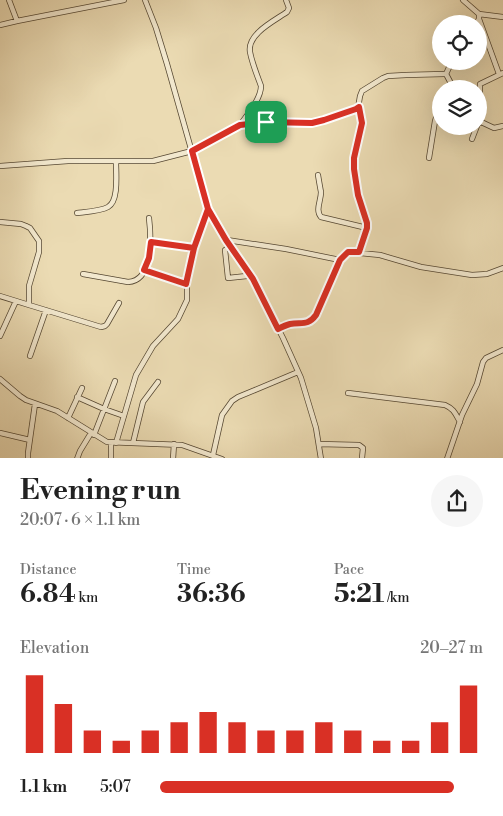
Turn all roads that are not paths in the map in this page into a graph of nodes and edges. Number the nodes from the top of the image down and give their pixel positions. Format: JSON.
{"nodes":[{"id":1,"x":9,"y":0,"type":"edge"},
{"id":2,"x":89,"y":0,"type":"edge"},
{"id":3,"x":124,"y":0,"type":"edge"},
{"id":4,"x":145,"y":0,"type":"edge"},
{"id":5,"x":286,"y":0,"type":"edge"},
{"id":6,"x":463,"y":0,"type":"edge"},
{"id":7,"x":90,"y":6,"type":"junction"},
{"id":8,"x":478,"y":15,"type":"edge"},
{"id":9,"x":487,"y":16,"type":"edge"},
{"id":10,"x":503,"y":17,"type":"edge"},
{"id":11,"x":17,"y":21,"type":"junction"},
{"id":12,"x":0,"y":25,"type":"edge"},
{"id":13,"x":487,"y":37,"type":"edge"},
{"id":14,"x":448,"y":70,"type":"edge"},
{"id":15,"x":446,"y":74,"type":"junction"},
{"id":16,"x":501,"y":74,"type":"edge"},
{"id":17,"x":449,"y":80,"type":"edge"},
{"id":18,"x":486,"y":80,"type":"edge"},
{"id":19,"x":359,"y":107,"type":"junction"},
{"id":20,"x":240,"y":125,"type":"junction"},
{"id":21,"x":487,"y":126,"type":"edge"},
{"id":22,"x":503,"y":126,"type":"edge"},
{"id":23,"x":432,"y":135,"type":"edge"},
{"id":24,"x":474,"y":135,"type":"edge"},
{"id":25,"x":472,"y":139,"type":"dead end"},
{"id":26,"x":192,"y":151,"type":"junction"},
{"id":27,"x":428,"y":158,"type":"dead end"},
{"id":28,"x":116,"y":162,"type":"junction"},
{"id":29,"x":0,"y":166,"type":"edge"},
{"id":30,"x":318,"y":175,"type":"dead end"},
{"id":31,"x":208,"y":209,"type":"junction"},
{"id":32,"x":77,"y":213,"type":"dead end"},
{"id":33,"x":149,"y":218,"type":"dead end"},
{"id":34,"x":0,"y":222,"type":"edge"},
{"id":35,"x":367,"y":228,"type":"junction"},
{"id":36,"x":226,"y":240,"type":"junction"},
{"id":37,"x":151,"y":242,"type":"junction"},
{"id":38,"x":231,"y":246,"type":"junction"},
{"id":39,"x":194,"y":248,"type":"junction"},
{"id":40,"x":359,"y":252,"type":"junction"},
{"id":41,"x":340,"y":260,"type":"junction"},
{"id":42,"x":503,"y":268,"type":"edge"},
{"id":43,"x":144,"y":270,"type":"junction"},
{"id":44,"x":248,"y":272,"type":"junction"},
{"id":45,"x":83,"y":274,"type":"dead end"},
{"id":46,"x":186,"y":284,"type":"junction"},
{"id":47,"x":0,"y":296,"type":"edge"},
{"id":48,"x":16,"y":301,"type":"junction"},
{"id":49,"x":119,"y":303,"type":"dead end"},
{"id":50,"x":29,"y":305,"type":"junction"},
{"id":51,"x":46,"y":310,"type":"junction"},
{"id":52,"x":278,"y":329,"type":"junction"},
{"id":53,"x":0,"y":336,"type":"edge"},
{"id":54,"x":503,"y":350,"type":"edge"},
{"id":55,"x":30,"y":356,"type":"dead end"},
{"id":56,"x":298,"y":372,"type":"junction"},
{"id":57,"x":0,"y":379,"type":"edge"},
{"id":58,"x":115,"y":381,"type":"dead end"},
{"id":59,"x":158,"y":382,"type":"dead end"},
{"id":60,"x":82,"y":388,"type":"dead end"},
{"id":61,"x":348,"y":393,"type":"dead end"},
{"id":62,"x":77,"y":397,"type":"junction"},
{"id":63,"x":35,"y":404,"type":"junction"},
{"id":64,"x":104,"y":409,"type":"junction"},
{"id":65,"x":124,"y":416,"type":"junction"},
{"id":66,"x":68,"y":418,"type":"junction"},
{"id":67,"x":460,"y":422,"type":"junction"},
{"id":68,"x":0,"y":432,"type":"edge"},
{"id":69,"x":93,"y":434,"type":"junction"},
{"id":70,"x":30,"y":440,"type":"junction"},
{"id":71,"x":114,"y":443,"type":"junction"},
{"id":72,"x":133,"y":443,"type":"junction"},
{"id":73,"x":174,"y":444,"type":"junction"},
{"id":74,"x":319,"y":444,"type":"junction"},
{"id":75,"x":213,"y":455,"type":"junction"},
{"id":76,"x":28,"y":458,"type":"edge"},
{"id":77,"x":77,"y":458,"type":"edge"},
{"id":78,"x":111,"y":458,"type":"edge"},
{"id":79,"x":173,"y":458,"type":"edge"},
{"id":80,"x":220,"y":458,"type":"edge"},
{"id":81,"x":321,"y":458,"type":"edge"},
{"id":82,"x":362,"y":458,"type":"edge"},
{"id":83,"x":447,"y":458,"type":"edge"}],
"edges":[{"from":1,"to":11,"type":"street"},
{"from":2,"to":7,"type":"street"},
{"from":3,"to":7,"type":"street"},
{"from":4,"to":26,"type":"street"},
{"from":5,"to":20,"type":"street"},
{"from":6,"to":8,"type":"street"},
{"from":7,"to":11,"type":"street"},
{"from":9,"to":10,"type":"street"},
{"from":11,"to":12,"type":"street"},
{"from":13,"to":16,"type":"street"},
{"from":14,"to":15,"type":"street"},
{"from":15,"to":17,"type":"street"},
{"from":15,"to":19,"type":"street"},
{"from":16,"to":18,"type":"street"},
{"from":19,"to":20,"type":"street"},
{"from":19,"to":35,"type":"street"},
{"from":20,"to":26,"type":"street"},
{"from":21,"to":22,"type":"street"},
{"from":23,"to":27,"type":"street"},
{"from":24,"to":25,"type":"street"},
{"from":26,"to":28,"type":"street"},
{"from":26,"to":31,"type":"street"},
{"from":28,"to":29,"type":"street"},
{"from":28,"to":32,"type":"street"},
{"from":30,"to":35,"type":"street"},
{"from":31,"to":36,"type":"street"},
{"from":31,"to":39,"type":"street"},
{"from":33,"to":37,"type":"street"},
{"from":34,"to":50,"type":"street"},
{"from":35,"to":40,"type":"street"},
{"from":36,"to":38,"type":"street"},
{"from":36,"to":41,"type":"street"},
{"from":37,"to":39,"type":"street"},
{"from":37,"to":43,"type":"street"},
{"from":38,"to":44,"type":"street"},
{"from":38,"to":44,"type":"street"},
{"from":39,"to":46,"type":"street"},
{"from":40,"to":41,"type":"street"},
{"from":40,"to":42,"type":"street"},
{"from":41,"to":52,"type":"street"},
{"from":43,"to":45,"type":"street"},
{"from":43,"to":46,"type":"street"},
{"from":44,"to":52,"type":"street"},
{"from":46,"to":65,"type":"street"},
{"from":47,"to":48,"type":"street"},
{"from":48,"to":50,"type":"street"},
{"from":48,"to":53,"type":"street"},
{"from":49,"to":51,"type":"street"},
{"from":50,"to":51,"type":"street"},
{"from":51,"to":55,"type":"street"},
{"from":52,"to":56,"type":"street"},
{"from":54,"to":67,"type":"street"},
{"from":56,"to":74,"type":"street"},
{"from":56,"to":75,"type":"street"},
{"from":57,"to":63,"type":"street"},
{"from":58,"to":64,"type":"street"},
{"from":59,"to":72,"type":"street"},
{"from":60,"to":62,"type":"street"},
{"from":61,"to":67,"type":"street"},
{"from":62,"to":64,"type":"street"},
{"from":62,"to":66,"type":"street"},
{"from":63,"to":66,"type":"street"},
{"from":63,"to":70,"type":"street"},
{"from":64,"to":65,"type":"street"},
{"from":64,"to":69,"type":"street"},
{"from":65,"to":71,"type":"street"},
{"from":66,"to":69,"type":"street"},
{"from":67,"to":83,"type":"street"},
{"from":68,"to":70,"type":"street"},
{"from":69,"to":71,"type":"street"},
{"from":69,"to":77,"type":"street"},
{"from":70,"to":76,"type":"street"},
{"from":71,"to":72,"type":"street"},
{"from":71,"to":78,"type":"street"},
{"from":72,"to":73,"type":"street"},
{"from":73,"to":75,"type":"street"},
{"from":73,"to":79,"type":"street"},
{"from":74,"to":81,"type":"street"},
{"from":74,"to":82,"type":"street"},
{"from":75,"to":80,"type":"street"}]}
